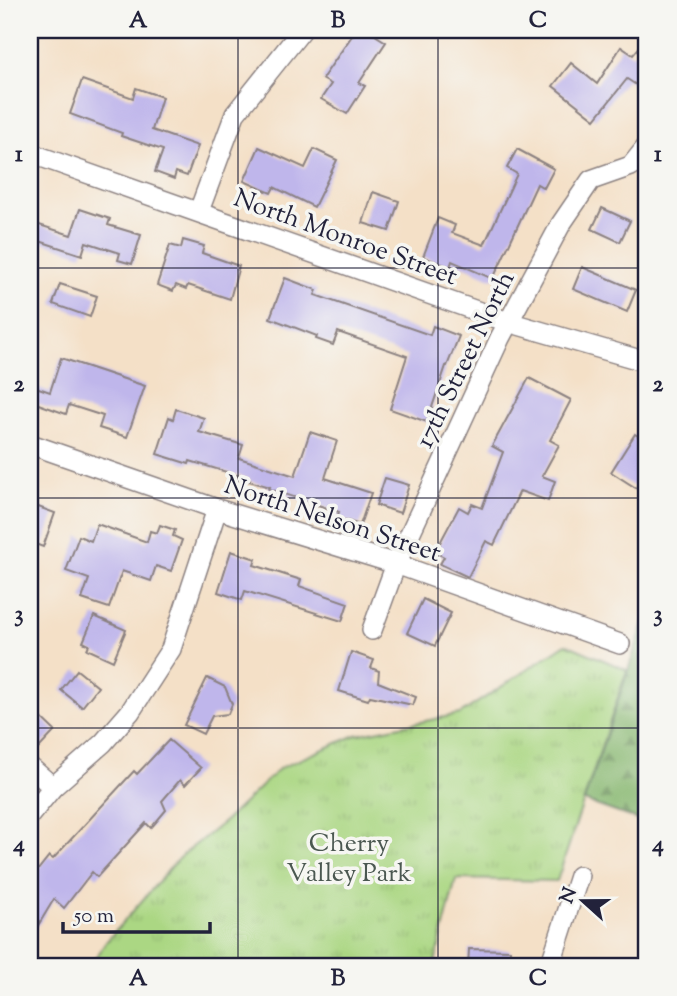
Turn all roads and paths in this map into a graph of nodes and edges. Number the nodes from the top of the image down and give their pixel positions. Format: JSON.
{"nodes":[{"id":1,"x":303,"y":30,"type":"edge"},
{"id":2,"x":647,"y":146,"type":"edge"},
{"id":3,"x":30,"y":153,"type":"edge"},
{"id":4,"x":639,"y":170,"type":"edge"},
{"id":5,"x":200,"y":211,"type":"junction"},
{"id":6,"x":508,"y":322,"type":"junction"},
{"id":7,"x":647,"y":362,"type":"edge"},
{"id":8,"x":30,"y":444,"type":"edge"},
{"id":9,"x":217,"y":509,"type":"junction"},
{"id":10,"x":396,"y":564,"type":"junction"},
{"id":11,"x":372,"y":631,"type":"dead end"},
{"id":12,"x":620,"y":644,"type":"dead end"},
{"id":13,"x":30,"y":767,"type":"edge"},
{"id":14,"x":53,"y":787,"type":"junction"},
{"id":15,"x":30,"y":816,"type":"edge"},
{"id":16,"x":579,"y":876,"type":"dead end"},
{"id":17,"x":550,"y":966,"type":"edge"}],
"edges":[{"from":1,"to":5,"type":"street"},
{"from":2,"to":4,"type":"street","name":"17th Street North"},
{"from":3,"to":5,"type":"street","name":"North Monroe Street"},
{"from":4,"to":6,"type":"street","name":"17th Street North"},
{"from":5,"to":6,"type":"street","name":"North Monroe Street"},
{"from":6,"to":7,"type":"street","name":"North Monroe Street"},
{"from":6,"to":10,"type":"street","name":"17th Street North"},
{"from":8,"to":9,"type":"street","name":"North Nelson Street"},
{"from":9,"to":10,"type":"street","name":"North Nelson Street"},
{"from":9,"to":14,"type":"street"},
{"from":10,"to":11,"type":"street","name":"17th Street North"},
{"from":10,"to":12,"type":"street","name":"North Nelson Street"},
{"from":13,"to":14,"type":"street"},
{"from":14,"to":15,"type":"street"},
{"from":16,"to":17,"type":"street"}]}
